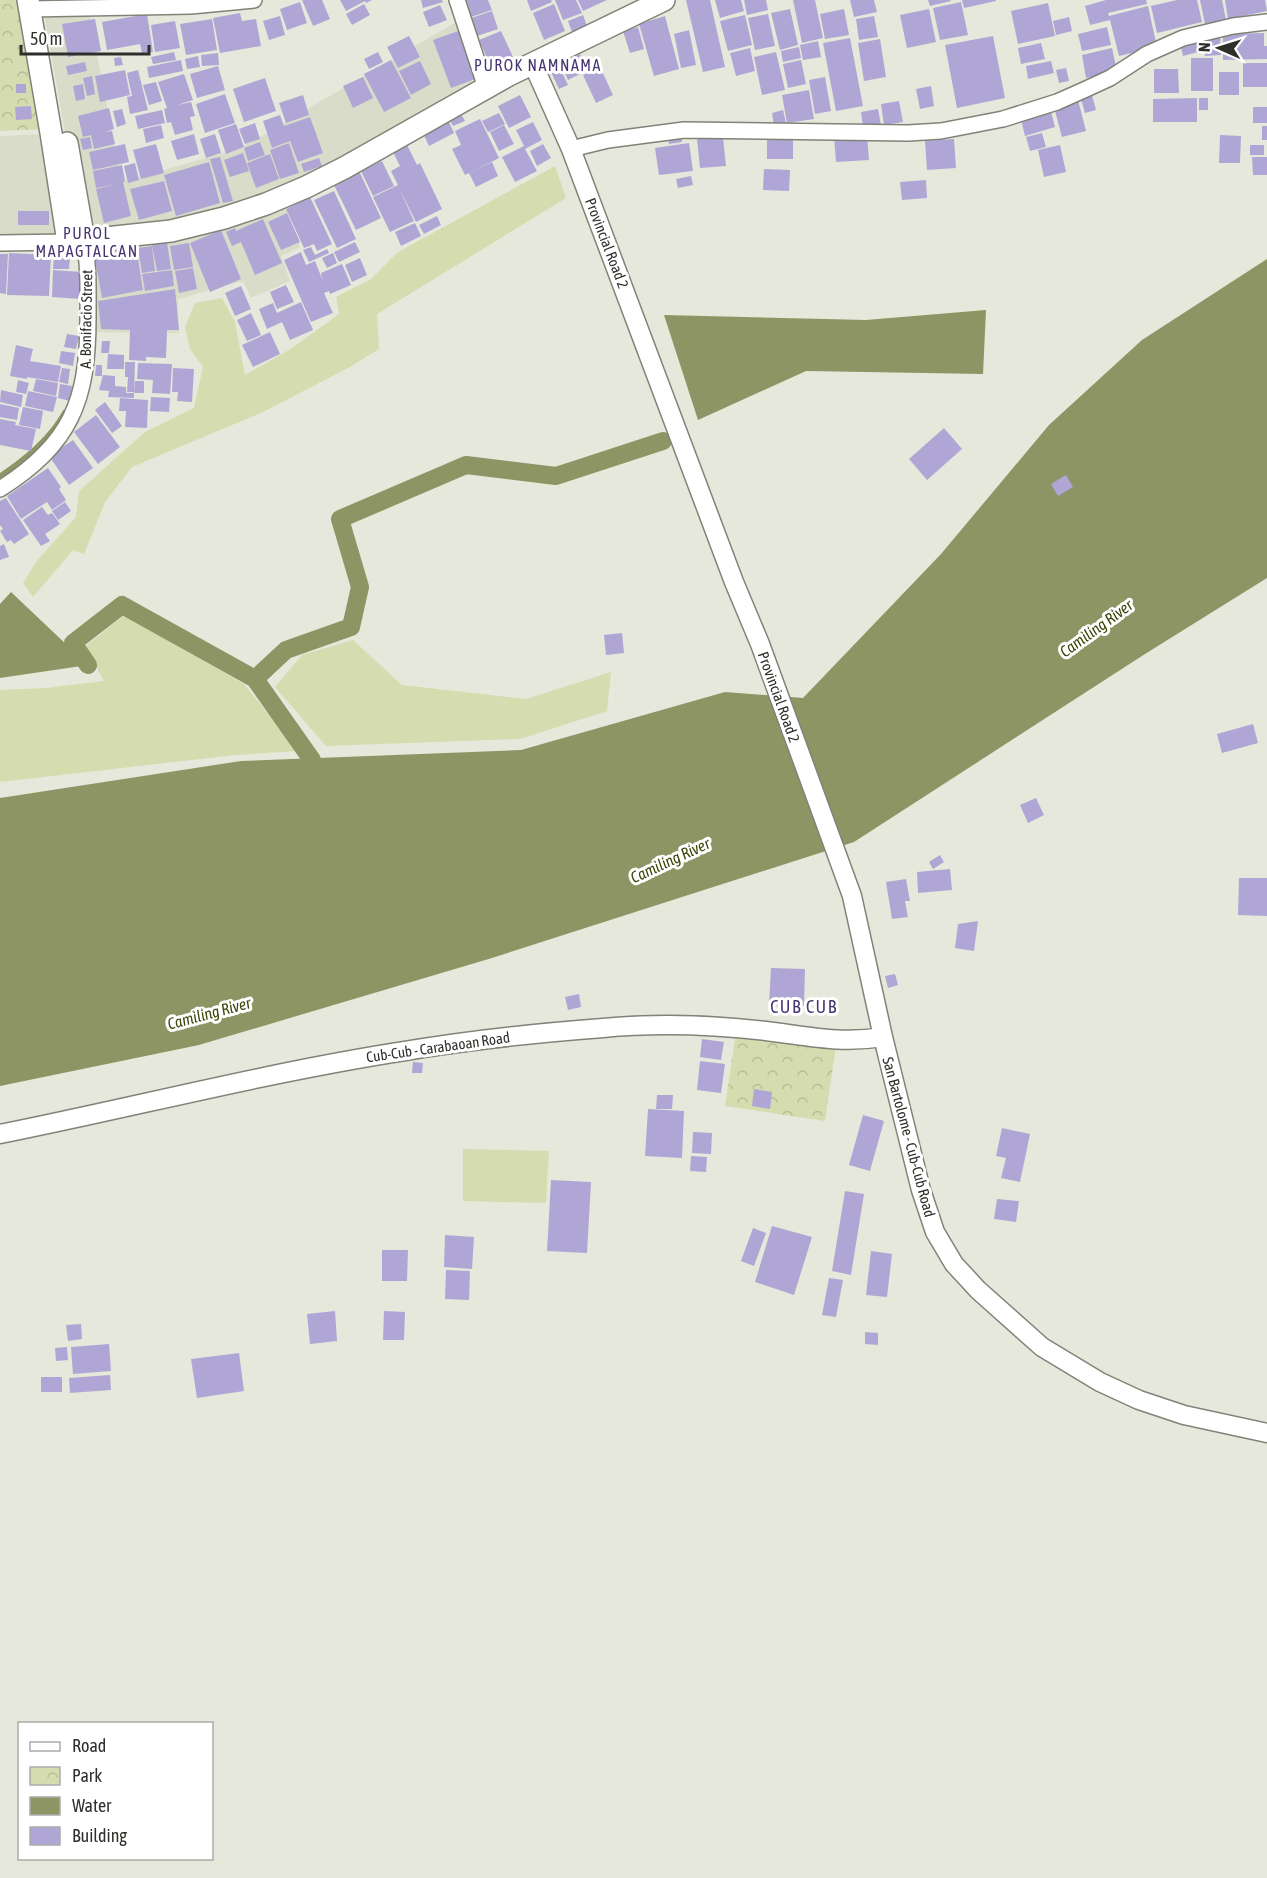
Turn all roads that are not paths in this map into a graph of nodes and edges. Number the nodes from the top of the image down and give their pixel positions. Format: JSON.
{"nodes":[{"id":1,"x":254,"y":0,"type":"edge"},
{"id":2,"x":457,"y":0,"type":"edge"},
{"id":3,"x":664,"y":0,"type":"edge"},
{"id":4,"x":35,"y":4,"type":"edge"},
{"id":5,"x":1267,"y":21,"type":"edge"},
{"id":6,"x":533,"y":64,"type":"junction"},
{"id":7,"x":486,"y":88,"type":"junction"},
{"id":8,"x":571,"y":149,"type":"junction"},
{"id":9,"x":0,"y":243,"type":"edge"},
{"id":10,"x":80,"y":247,"type":"junction"},
{"id":11,"x":0,"y":489,"type":"edge"},
{"id":12,"x":852,"y":896,"type":"joint"},
{"id":13,"x":883,"y":1037,"type":"junction"},
{"id":14,"x":0,"y":1134,"type":"edge"},
{"id":15,"x":1267,"y":1432,"type":"edge"}],
"edges":[{"from":1,"to":4,"type":"street"},
{"from":2,"to":7,"type":"street"},
{"from":3,"to":6,"type":"main road"},
{"from":4,"to":10,"type":"main road"},
{"from":5,"to":8,"type":"street"},
{"from":6,"to":7,"type":"main road"},
{"from":6,"to":8,"type":"street","name":"Provincial Road 2"},
{"from":7,"to":10,"type":"main road"},
{"from":8,"to":12,"type":"street","name":"Provincial Road 2"},
{"from":9,"to":10,"type":"street"},
{"from":10,"to":11,"type":"street","name":"A. Bonifacio Street"},
{"from":12,"to":13,"type":"street","name":"San Bartolome - Cub-Cub Road"},
{"from":13,"to":14,"type":"street","name":"Cub-Cub - Carabaoan Road"},
{"from":13,"to":15,"type":"street","name":"San Bartolome - Cub-Cub Road"}]}
